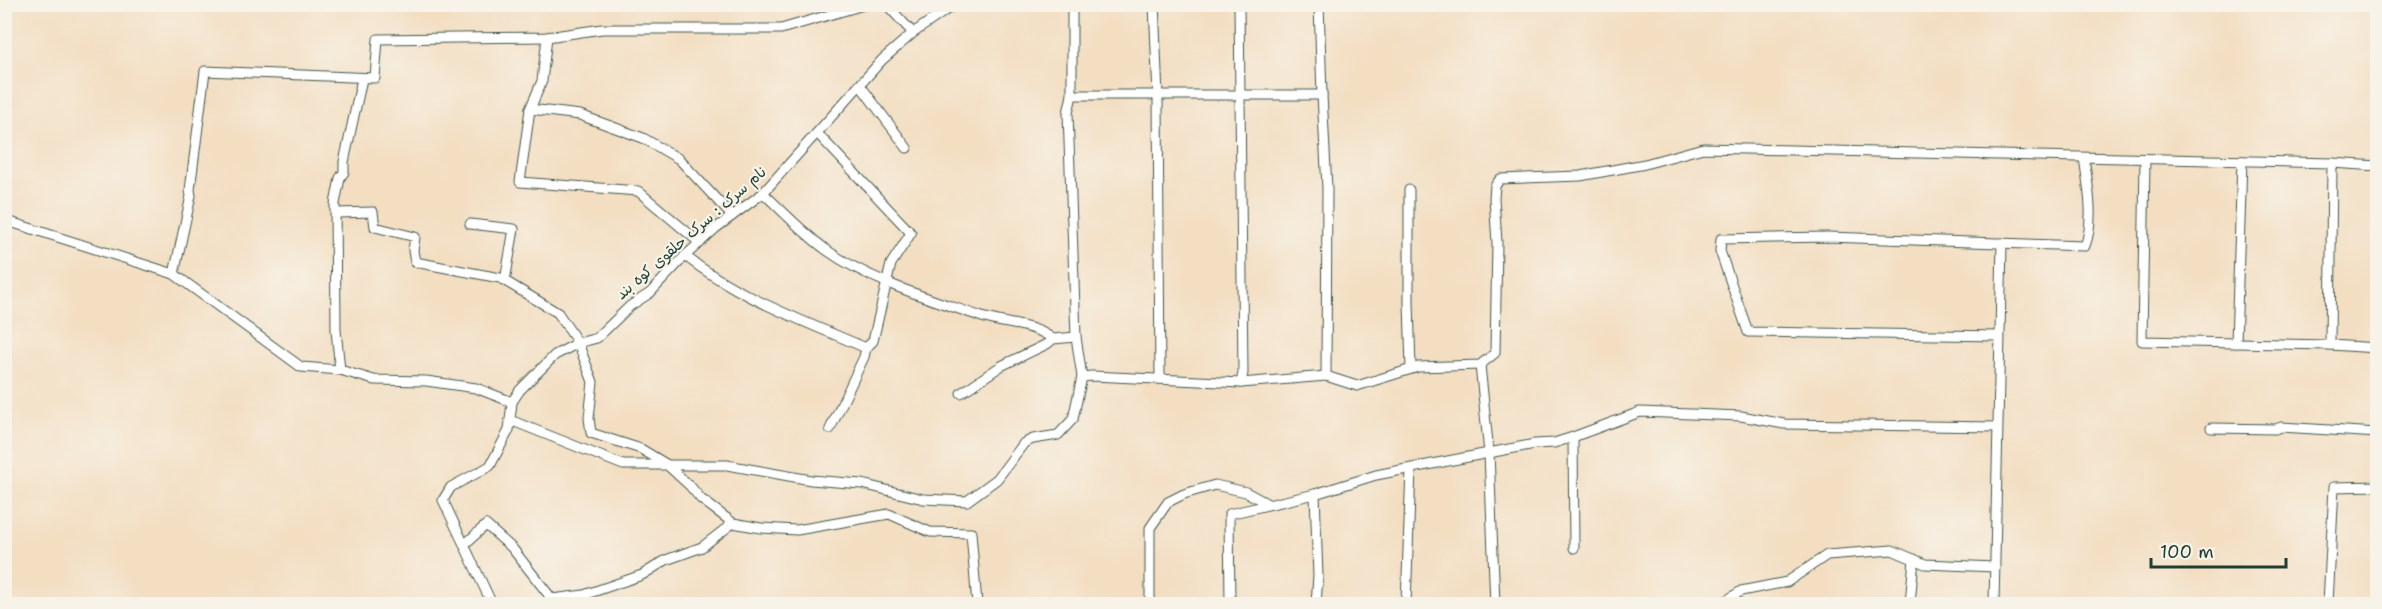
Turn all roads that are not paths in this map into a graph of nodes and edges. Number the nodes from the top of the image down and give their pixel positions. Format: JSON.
{"nodes":[{"id":1,"x":867,"y":4,"type":"edge"},
{"id":2,"x":886,"y":4,"type":"edge"},
{"id":3,"x":955,"y":4,"type":"edge"},
{"id":4,"x":1072,"y":4,"type":"edge"},
{"id":5,"x":1154,"y":4,"type":"edge"},
{"id":6,"x":1239,"y":4,"type":"edge"},
{"id":7,"x":1319,"y":4,"type":"edge"},
{"id":8,"x":913,"y":33,"type":"junction"},
{"id":9,"x":547,"y":37,"type":"junction"},
{"id":10,"x":362,"y":79,"type":"junction"},
{"id":11,"x":860,"y":85,"type":"junction"},
{"id":12,"x":1071,"y":95,"type":"junction"},
{"id":13,"x":1322,"y":95,"type":"junction"},
{"id":14,"x":1158,"y":96,"type":"junction"},
{"id":15,"x":1241,"y":96,"type":"junction"},
{"id":16,"x":530,"y":109,"type":"junction"},
{"id":17,"x":817,"y":133,"type":"junction"},
{"id":18,"x":907,"y":148,"type":"dead end"},
{"id":19,"x":2084,"y":158,"type":"junction"},
{"id":20,"x":2145,"y":159,"type":"junction"},
{"id":21,"x":2242,"y":161,"type":"junction"},
{"id":22,"x":2332,"y":163,"type":"junction"},
{"id":23,"x":2378,"y":166,"type":"edge"},
{"id":24,"x":1409,"y":190,"type":"dead end"},
{"id":25,"x":763,"y":193,"type":"junction"},
{"id":26,"x":337,"y":213,"type":"junction"},
{"id":27,"x":732,"y":216,"type":"junction"},
{"id":28,"x":4,"y":220,"type":"edge"},
{"id":29,"x":470,"y":224,"type":"dead end"},
{"id":30,"x":700,"y":243,"type":"junction"},
{"id":31,"x":2002,"y":243,"type":"junction"},
{"id":32,"x":685,"y":256,"type":"junction"},
{"id":33,"x":174,"y":274,"type":"junction"},
{"id":34,"x":505,"y":281,"type":"junction"},
{"id":35,"x":887,"y":281,"type":"junction"},
{"id":36,"x":1999,"y":336,"type":"junction"},
{"id":37,"x":1076,"y":337,"type":"junction"},
{"id":38,"x":1053,"y":339,"type":"junction"},
{"id":39,"x":2236,"y":342,"type":"junction"},
{"id":40,"x":578,"y":343,"type":"junction"},
{"id":41,"x":2330,"y":345,"type":"junction"},
{"id":42,"x":866,"y":348,"type":"junction"},
{"id":43,"x":2378,"y":348,"type":"edge"},
{"id":44,"x":1480,"y":365,"type":"junction"},
{"id":45,"x":1411,"y":369,"type":"junction"},
{"id":46,"x":340,"y":370,"type":"junction"},
{"id":47,"x":1326,"y":376,"type":"junction"},
{"id":48,"x":1082,"y":377,"type":"junction"},
{"id":49,"x":1160,"y":379,"type":"junction"},
{"id":50,"x":1242,"y":383,"type":"junction"},
{"id":51,"x":960,"y":393,"type":"dead end"},
{"id":52,"x":512,"y":402,"type":"junction"},
{"id":53,"x":510,"y":420,"type":"junction"},
{"id":54,"x":1997,"y":427,"type":"junction"},
{"id":55,"x":2211,"y":428,"type":"dead end"},
{"id":56,"x":830,"y":429,"type":"dead end"},
{"id":57,"x":2378,"y":433,"type":"edge"},
{"id":58,"x":1573,"y":437,"type":"junction"},
{"id":59,"x":1489,"y":453,"type":"junction"},
{"id":60,"x":666,"y":464,"type":"junction"},
{"id":61,"x":1411,"y":469,"type":"junction"},
{"id":62,"x":2378,"y":486,"type":"edge"},
{"id":63,"x":1315,"y":494,"type":"junction"},
{"id":64,"x":1268,"y":504,"type":"junction"},
{"id":65,"x":733,"y":523,"type":"junction"},
{"id":66,"x":464,"y":545,"type":"junction"},
{"id":67,"x":1574,"y":548,"type":"dead end"},
{"id":68,"x":1914,"y":559,"type":"junction"},
{"id":69,"x":1995,"y":567,"type":"junction"},
{"id":70,"x":492,"y":604,"type":"edge"},
{"id":71,"x":977,"y":604,"type":"edge"},
{"id":72,"x":1150,"y":604,"type":"edge"},
{"id":73,"x":1230,"y":604,"type":"edge"},
{"id":74,"x":1316,"y":604,"type":"edge"},
{"id":75,"x":1406,"y":604,"type":"edge"},
{"id":76,"x":1495,"y":604,"type":"edge"},
{"id":77,"x":1721,"y":604,"type":"edge"},
{"id":78,"x":1910,"y":604,"type":"edge"},
{"id":79,"x":1994,"y":604,"type":"edge"},
{"id":80,"x":2328,"y":604,"type":"edge"}],
"edges":[{"from":1,"to":9,"type":"street"},
{"from":2,"to":8,"type":"street"},
{"from":3,"to":8,"type":"street","name":"نام سرک : سرک حلقوی کوه بند"},
{"from":4,"to":12,"type":"street"},
{"from":5,"to":14,"type":"street"},
{"from":6,"to":15,"type":"street"},
{"from":7,"to":13,"type":"street"},
{"from":8,"to":11,"type":"street","name":"نام سرک : سرک حلقوی کوه بند"},
{"from":9,"to":10,"type":"street"},
{"from":9,"to":16,"type":"street"},
{"from":10,"to":26,"type":"street"},
{"from":10,"to":33,"type":"street"},
{"from":11,"to":17,"type":"street","name":"نام سرک : سرک حلقوی کوه بند"},
{"from":11,"to":18,"type":"street"},
{"from":12,"to":14,"type":"street"},
{"from":12,"to":37,"type":"street"},
{"from":13,"to":15,"type":"street"},
{"from":13,"to":47,"type":"street"},
{"from":14,"to":15,"type":"street"},
{"from":14,"to":49,"type":"street"},
{"from":15,"to":50,"type":"street"},
{"from":16,"to":27,"type":"street"},
{"from":16,"to":30,"type":"street"},
{"from":17,"to":25,"type":"street","name":"نام سرک : سرک حلقوی کوه بند"},
{"from":17,"to":35,"type":"street"},
{"from":19,"to":20,"type":"street"},
{"from":19,"to":31,"type":"street"},
{"from":19,"to":44,"type":"street"},
{"from":20,"to":21,"type":"street"},
{"from":20,"to":39,"type":"street"},
{"from":21,"to":22,"type":"street"},
{"from":21,"to":39,"type":"street"},
{"from":22,"to":23,"type":"street"},
{"from":22,"to":41,"type":"street"},
{"from":24,"to":45,"type":"street"},
{"from":25,"to":27,"type":"street","name":"نام سرک : سرک حلقوی کوه بند"},
{"from":25,"to":35,"type":"street"},
{"from":26,"to":34,"type":"street"},
{"from":26,"to":46,"type":"street"},
{"from":27,"to":30,"type":"street","name":"نام سرک : سرک حلقوی کوه بند"},
{"from":28,"to":33,"type":"street"},
{"from":29,"to":34,"type":"street"},
{"from":30,"to":32,"type":"street","name":"نام سرک : سرک حلقوی کوه بند"},
{"from":31,"to":36,"type":"street"},
{"from":31,"to":36,"type":"street"},
{"from":32,"to":40,"type":"street","name":"نام سرک : سرک حلقوی کوه بند"},
{"from":32,"to":42,"type":"street"},
{"from":33,"to":46,"type":"street"},
{"from":34,"to":40,"type":"street"},
{"from":35,"to":38,"type":"street"},
{"from":35,"to":42,"type":"street"},
{"from":36,"to":54,"type":"street"},
{"from":37,"to":38,"type":"street"},
{"from":37,"to":48,"type":"street"},
{"from":38,"to":51,"type":"street"},
{"from":39,"to":41,"type":"street"},
{"from":40,"to":52,"type":"street","name":"نام سرک : سرک حلقوی کوه بند"},
{"from":40,"to":60,"type":"street"},
{"from":41,"to":43,"type":"street"},
{"from":42,"to":56,"type":"street"},
{"from":44,"to":45,"type":"street"},
{"from":44,"to":59,"type":"street"},
{"from":45,"to":47,"type":"street"},
{"from":46,"to":52,"type":"street"},
{"from":47,"to":50,"type":"street"},
{"from":48,"to":49,"type":"street"},
{"from":48,"to":60,"type":"street"},
{"from":49,"to":50,"type":"street"},
{"from":52,"to":53,"type":"street"},
{"from":53,"to":60,"type":"street"},
{"from":53,"to":66,"type":"street"},
{"from":54,"to":58,"type":"street"},
{"from":54,"to":69,"type":"street"},
{"from":55,"to":57,"type":"street"},
{"from":58,"to":59,"type":"street"},
{"from":58,"to":67,"type":"street"},
{"from":59,"to":61,"type":"street"},
{"from":59,"to":76,"type":"street"},
{"from":60,"to":65,"type":"street"},
{"from":61,"to":63,"type":"street"},
{"from":61,"to":75,"type":"street"},
{"from":62,"to":80,"type":"street"},
{"from":63,"to":64,"type":"street"},
{"from":63,"to":74,"type":"street"},
{"from":64,"to":72,"type":"street"},
{"from":64,"to":73,"type":"street"},
{"from":65,"to":66,"type":"street"},
{"from":65,"to":71,"type":"street"},
{"from":66,"to":70,"type":"street"},
{"from":68,"to":69,"type":"street"},
{"from":68,"to":77,"type":"street"},
{"from":68,"to":78,"type":"street"},
{"from":69,"to":79,"type":"street"}]}
